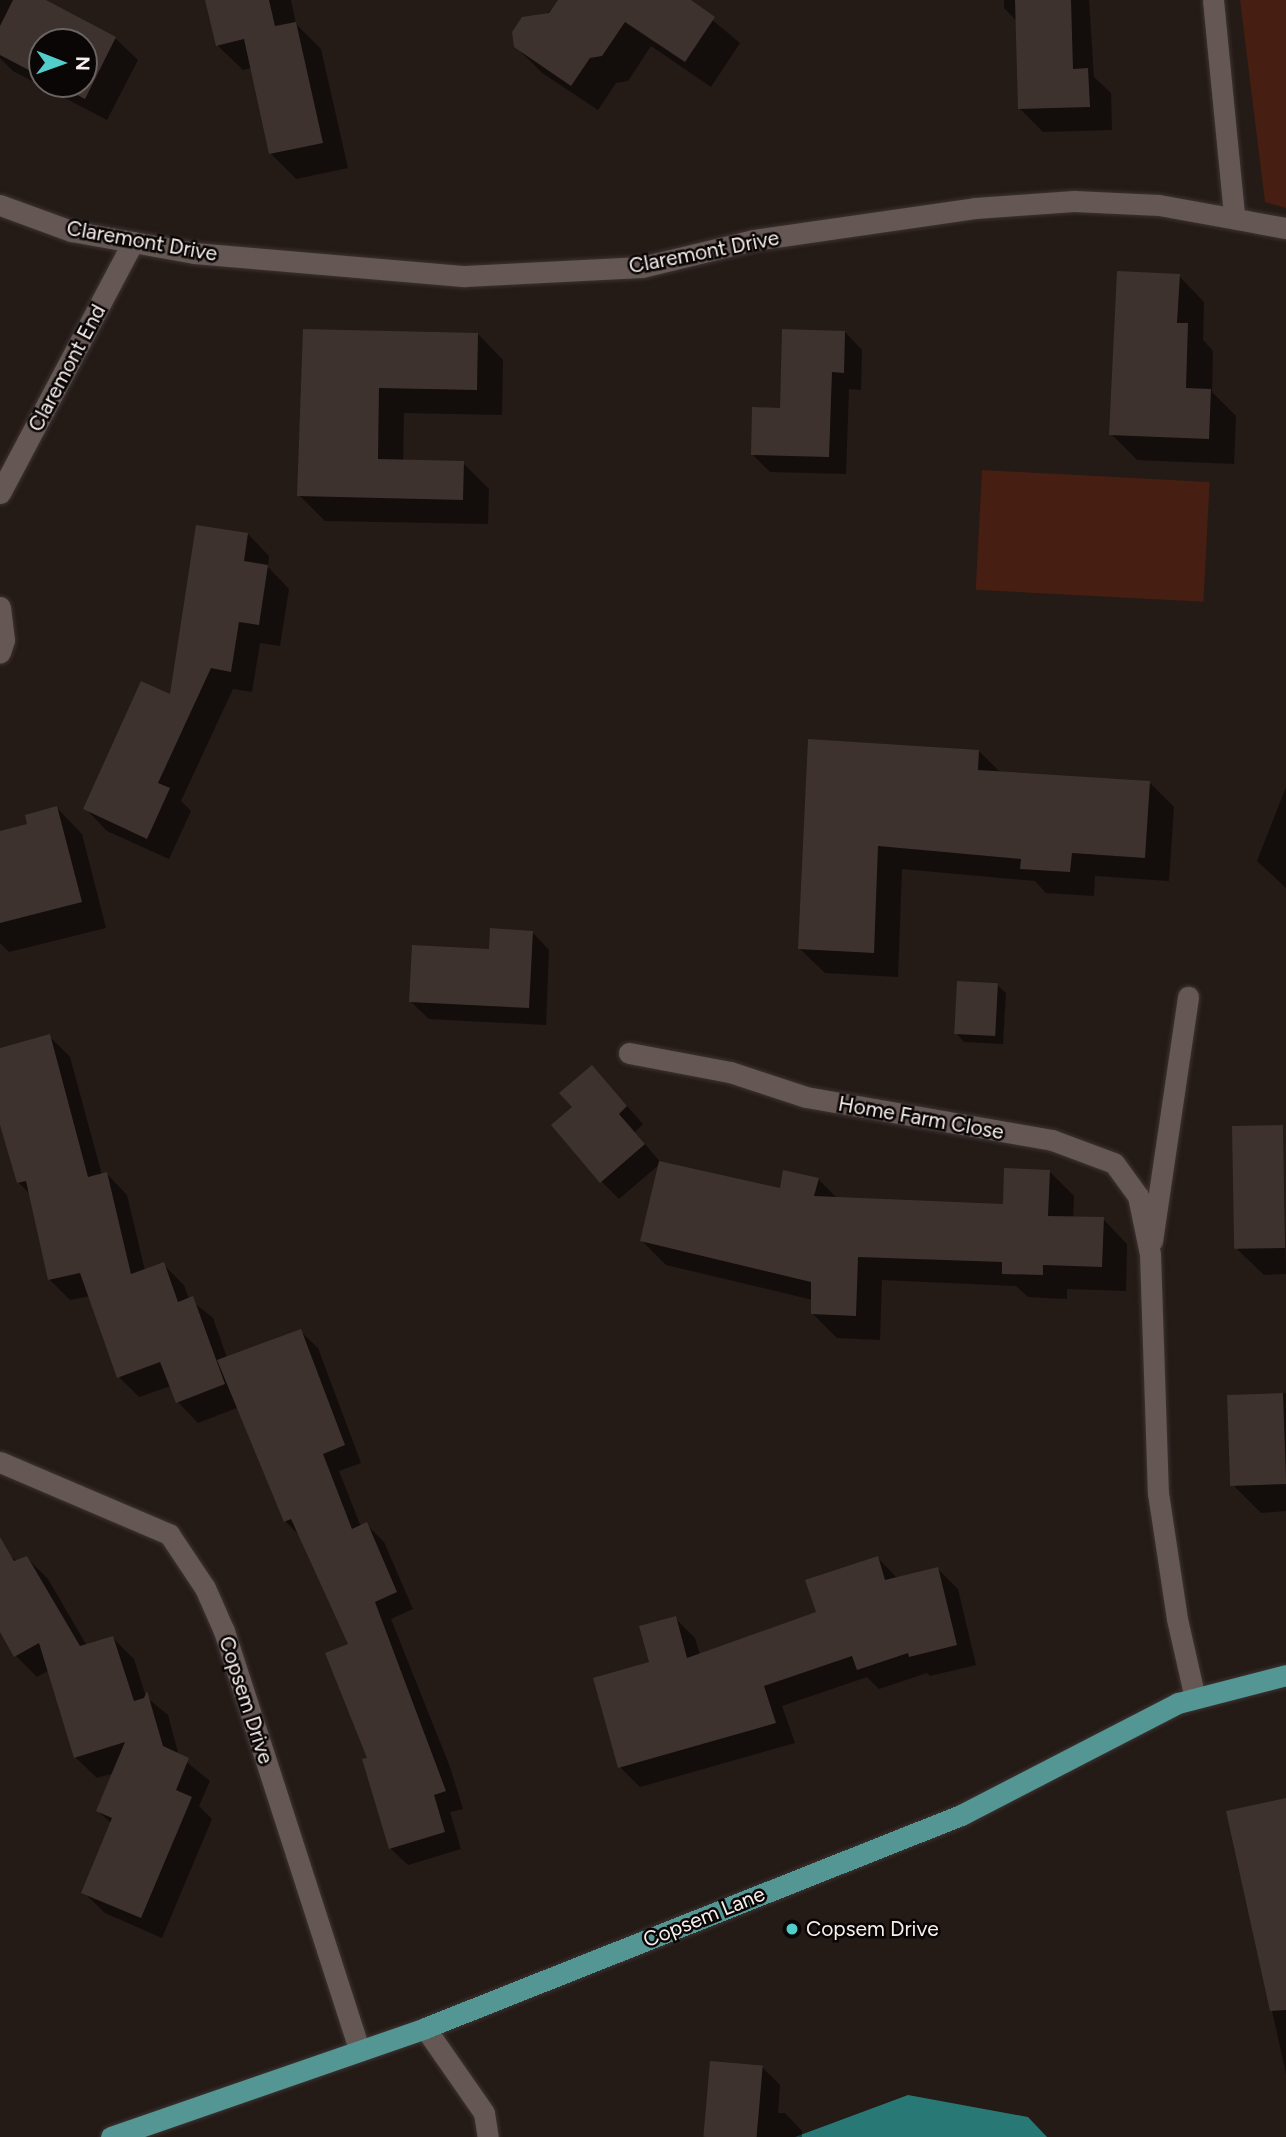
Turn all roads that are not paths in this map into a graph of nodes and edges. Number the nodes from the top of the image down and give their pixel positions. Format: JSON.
{"nodes":[{"id":1,"x":1213,"y":0,"type":"edge"},
{"id":2,"x":0,"y":205,"type":"edge"},
{"id":3,"x":1234,"y":216,"type":"junction"},
{"id":4,"x":1286,"y":228,"type":"edge"},
{"id":5,"x":133,"y":242,"type":"junction"},
{"id":6,"x":0,"y":493,"type":"edge"},
{"id":7,"x":0,"y":607,"type":"edge"},
{"id":8,"x":0,"y":652,"type":"edge"},
{"id":9,"x":1188,"y":997,"type":"dead end"},
{"id":10,"x":629,"y":1053,"type":"dead end"},
{"id":11,"x":1150,"y":1254,"type":"junction"},
{"id":12,"x":0,"y":1462,"type":"edge"},
{"id":13,"x":1286,"y":1675,"type":"edge"},
{"id":14,"x":1195,"y":1698,"type":"junction"},
{"id":15,"x":425,"y":2028,"type":"junction"},
{"id":16,"x":360,"y":2050,"type":"junction"},
{"id":17,"x":111,"y":2137,"type":"edge"},
{"id":18,"x":488,"y":2137,"type":"edge"}],
"edges":[{"from":1,"to":3,"type":"street"},
{"from":2,"to":5,"type":"street","name":"Claremont Drive"},
{"from":3,"to":4,"type":"street","name":"Claremont Drive"},
{"from":3,"to":5,"type":"street","name":"Claremont Drive"},
{"from":5,"to":6,"type":"street","name":"Claremont End"},
{"from":7,"to":8,"type":"street"},
{"from":9,"to":11,"type":"street","name":"Home Farm Close"},
{"from":10,"to":11,"type":"street","name":"Home Farm Close"},
{"from":11,"to":14,"type":"street","name":"Home Farm Close"},
{"from":12,"to":16,"type":"street","name":"Copsem Drive"},
{"from":13,"to":14,"type":"main road","name":"Copsem Lane"},
{"from":14,"to":15,"type":"main road","name":"Copsem Lane"},
{"from":15,"to":16,"type":"main road","name":"Copsem Lane"},
{"from":15,"to":18,"type":"street"},
{"from":16,"to":17,"type":"main road","name":"Copsem Lane"}]}
